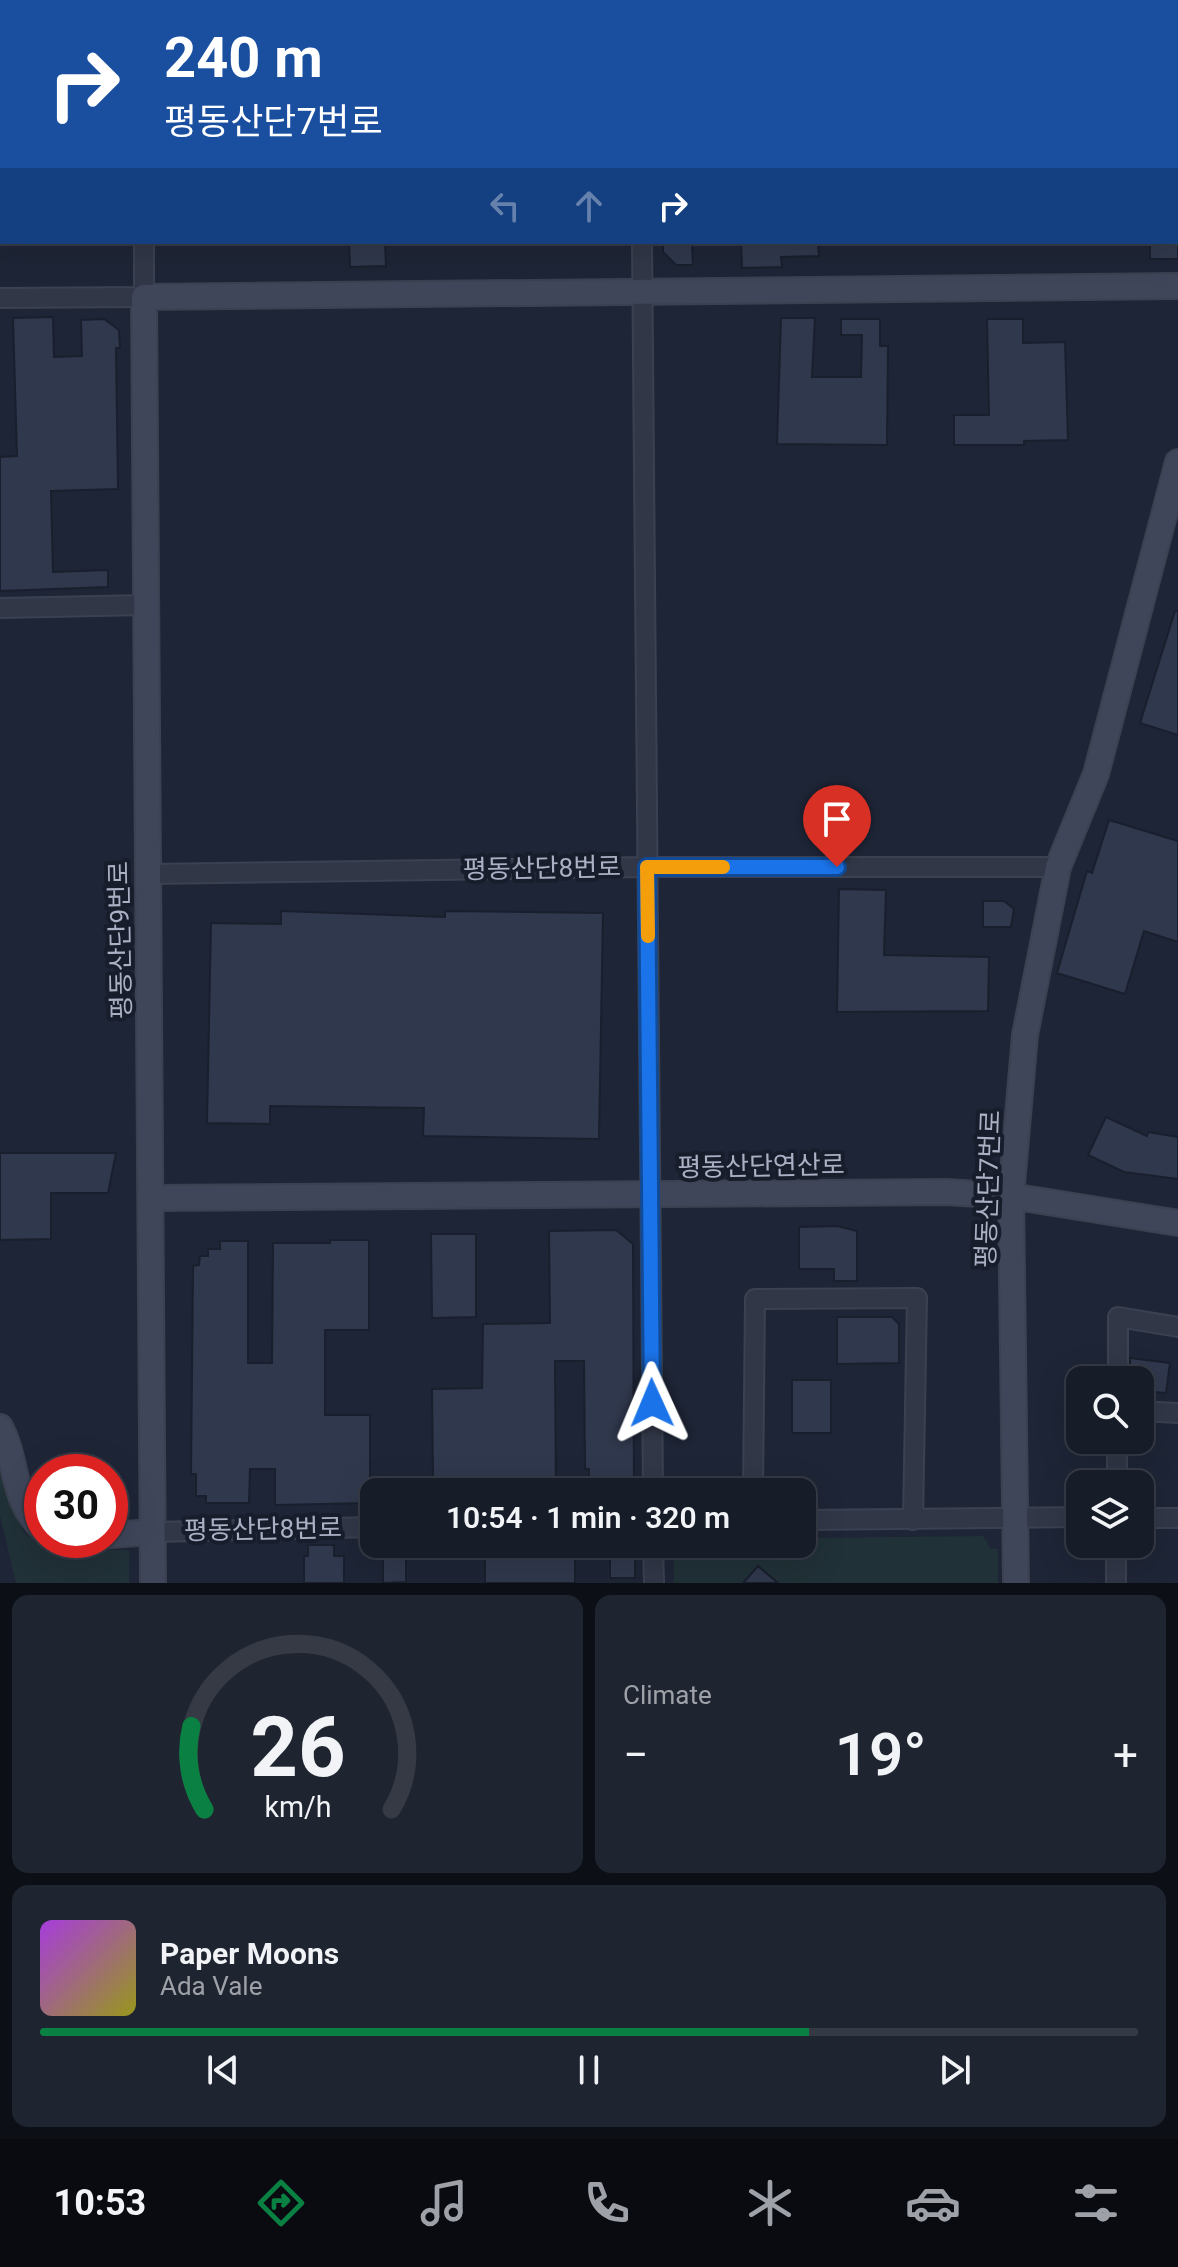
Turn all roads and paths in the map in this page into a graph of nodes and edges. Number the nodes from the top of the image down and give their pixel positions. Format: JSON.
{"nodes":[{"id":1,"x":144,"y":244,"type":"edge"},
{"id":2,"x":642,"y":244,"type":"edge"},
{"id":3,"x":1178,"y":286,"type":"edge"},
{"id":4,"x":643,"y":293,"type":"junction"},
{"id":5,"x":144,"y":297,"type":"junction"},
{"id":6,"x":0,"y":298,"type":"edge"},
{"id":7,"x":1178,"y":462,"type":"edge"},
{"id":8,"x":145,"y":605,"type":"junction"},
{"id":9,"x":0,"y":608,"type":"edge"},
{"id":10,"x":647,"y":867,"type":"junction"},
{"id":11,"x":1058,"y":867,"type":"junction"},
{"id":12,"x":148,"y":874,"type":"junction"},
{"id":13,"x":650,"y":1195,"type":"junction"},
{"id":14,"x":1011,"y":1196,"type":"junction"},
{"id":15,"x":151,"y":1198,"type":"junction"},
{"id":16,"x":1178,"y":1223,"type":"edge"},
{"id":17,"x":1178,"y":1327,"type":"edge"},
{"id":18,"x":1118,"y":1366,"type":"edge"},
{"id":19,"x":1154,"y":1412,"type":"edge"},
{"id":20,"x":1178,"y":1413,"type":"edge"},
{"id":21,"x":0,"y":1427,"type":"edge"},
{"id":22,"x":653,"y":1478,"type":"edge"},
{"id":23,"x":753,"y":1478,"type":"edge"},
{"id":24,"x":24,"y":1504,"type":"edge"},
{"id":25,"x":1015,"y":1516,"type":"junction"},
{"id":26,"x":1066,"y":1517,"type":"edge"},
{"id":27,"x":1154,"y":1518,"type":"edge"},
{"id":28,"x":1178,"y":1518,"type":"edge"},
{"id":29,"x":816,"y":1520,"type":"edge"},
{"id":30,"x":913,"y":1520,"type":"junction"},
{"id":31,"x":360,"y":1527,"type":"edge"},
{"id":32,"x":152,"y":1532,"type":"junction"},
{"id":33,"x":128,"y":1534,"type":"edge"},
{"id":34,"x":653,"y":1558,"type":"edge"},
{"id":35,"x":1116,"y":1558,"type":"edge"},
{"id":36,"x":153,"y":1583,"type":"edge"},
{"id":37,"x":654,"y":1583,"type":"edge"},
{"id":38,"x":1016,"y":1583,"type":"edge"},
{"id":39,"x":1116,"y":1583,"type":"edge"}],
"edges":[{"from":1,"to":5,"type":"street"},
{"from":2,"to":4,"type":"street"},
{"from":3,"to":4,"type":"street"},
{"from":4,"to":5,"type":"street"},
{"from":4,"to":10,"type":"street"},
{"from":5,"to":6,"type":"street"},
{"from":5,"to":8,"type":"street","name":"평동산단9번로"},
{"from":7,"to":11,"type":"street","name":"평동산단7번로"},
{"from":8,"to":9,"type":"street"},
{"from":8,"to":12,"type":"street","name":"평동산단9번로"},
{"from":10,"to":11,"type":"street"},
{"from":10,"to":12,"type":"street","name":"평동산단8번로"},
{"from":10,"to":13,"type":"street","name":"평동산단8번로"},
{"from":11,"to":14,"type":"street","name":"평동산단7번로"},
{"from":12,"to":15,"type":"street","name":"평동산단9번로"},
{"from":13,"to":14,"type":"street","name":"평동산단연산로"},
{"from":13,"to":15,"type":"street","name":"평동산단연산로"},
{"from":13,"to":22,"type":"street","name":"평동산단8번로"},
{"from":14,"to":16,"type":"street","name":"평동산단연산로"},
{"from":14,"to":25,"type":"street","name":"평동산단7번로"},
{"from":15,"to":32,"type":"street","name":"평동산단9번로"},
{"from":17,"to":18,"type":"street"},
{"from":19,"to":20,"type":"street"},
{"from":21,"to":24,"type":"street"},
{"from":23,"to":30,"type":"street"},
{"from":25,"to":26,"type":"street"},
{"from":25,"to":30,"type":"street"},
{"from":25,"to":38,"type":"street","name":"평동산단7번로"},
{"from":27,"to":28,"type":"street"},
{"from":29,"to":30,"type":"street"},
{"from":31,"to":32,"type":"street","name":"평동산단8번로"},
{"from":32,"to":33,"type":"street"},
{"from":32,"to":36,"type":"street","name":"평동산단9번로"},
{"from":34,"to":37,"type":"street"},
{"from":35,"to":39,"type":"street"}]}
